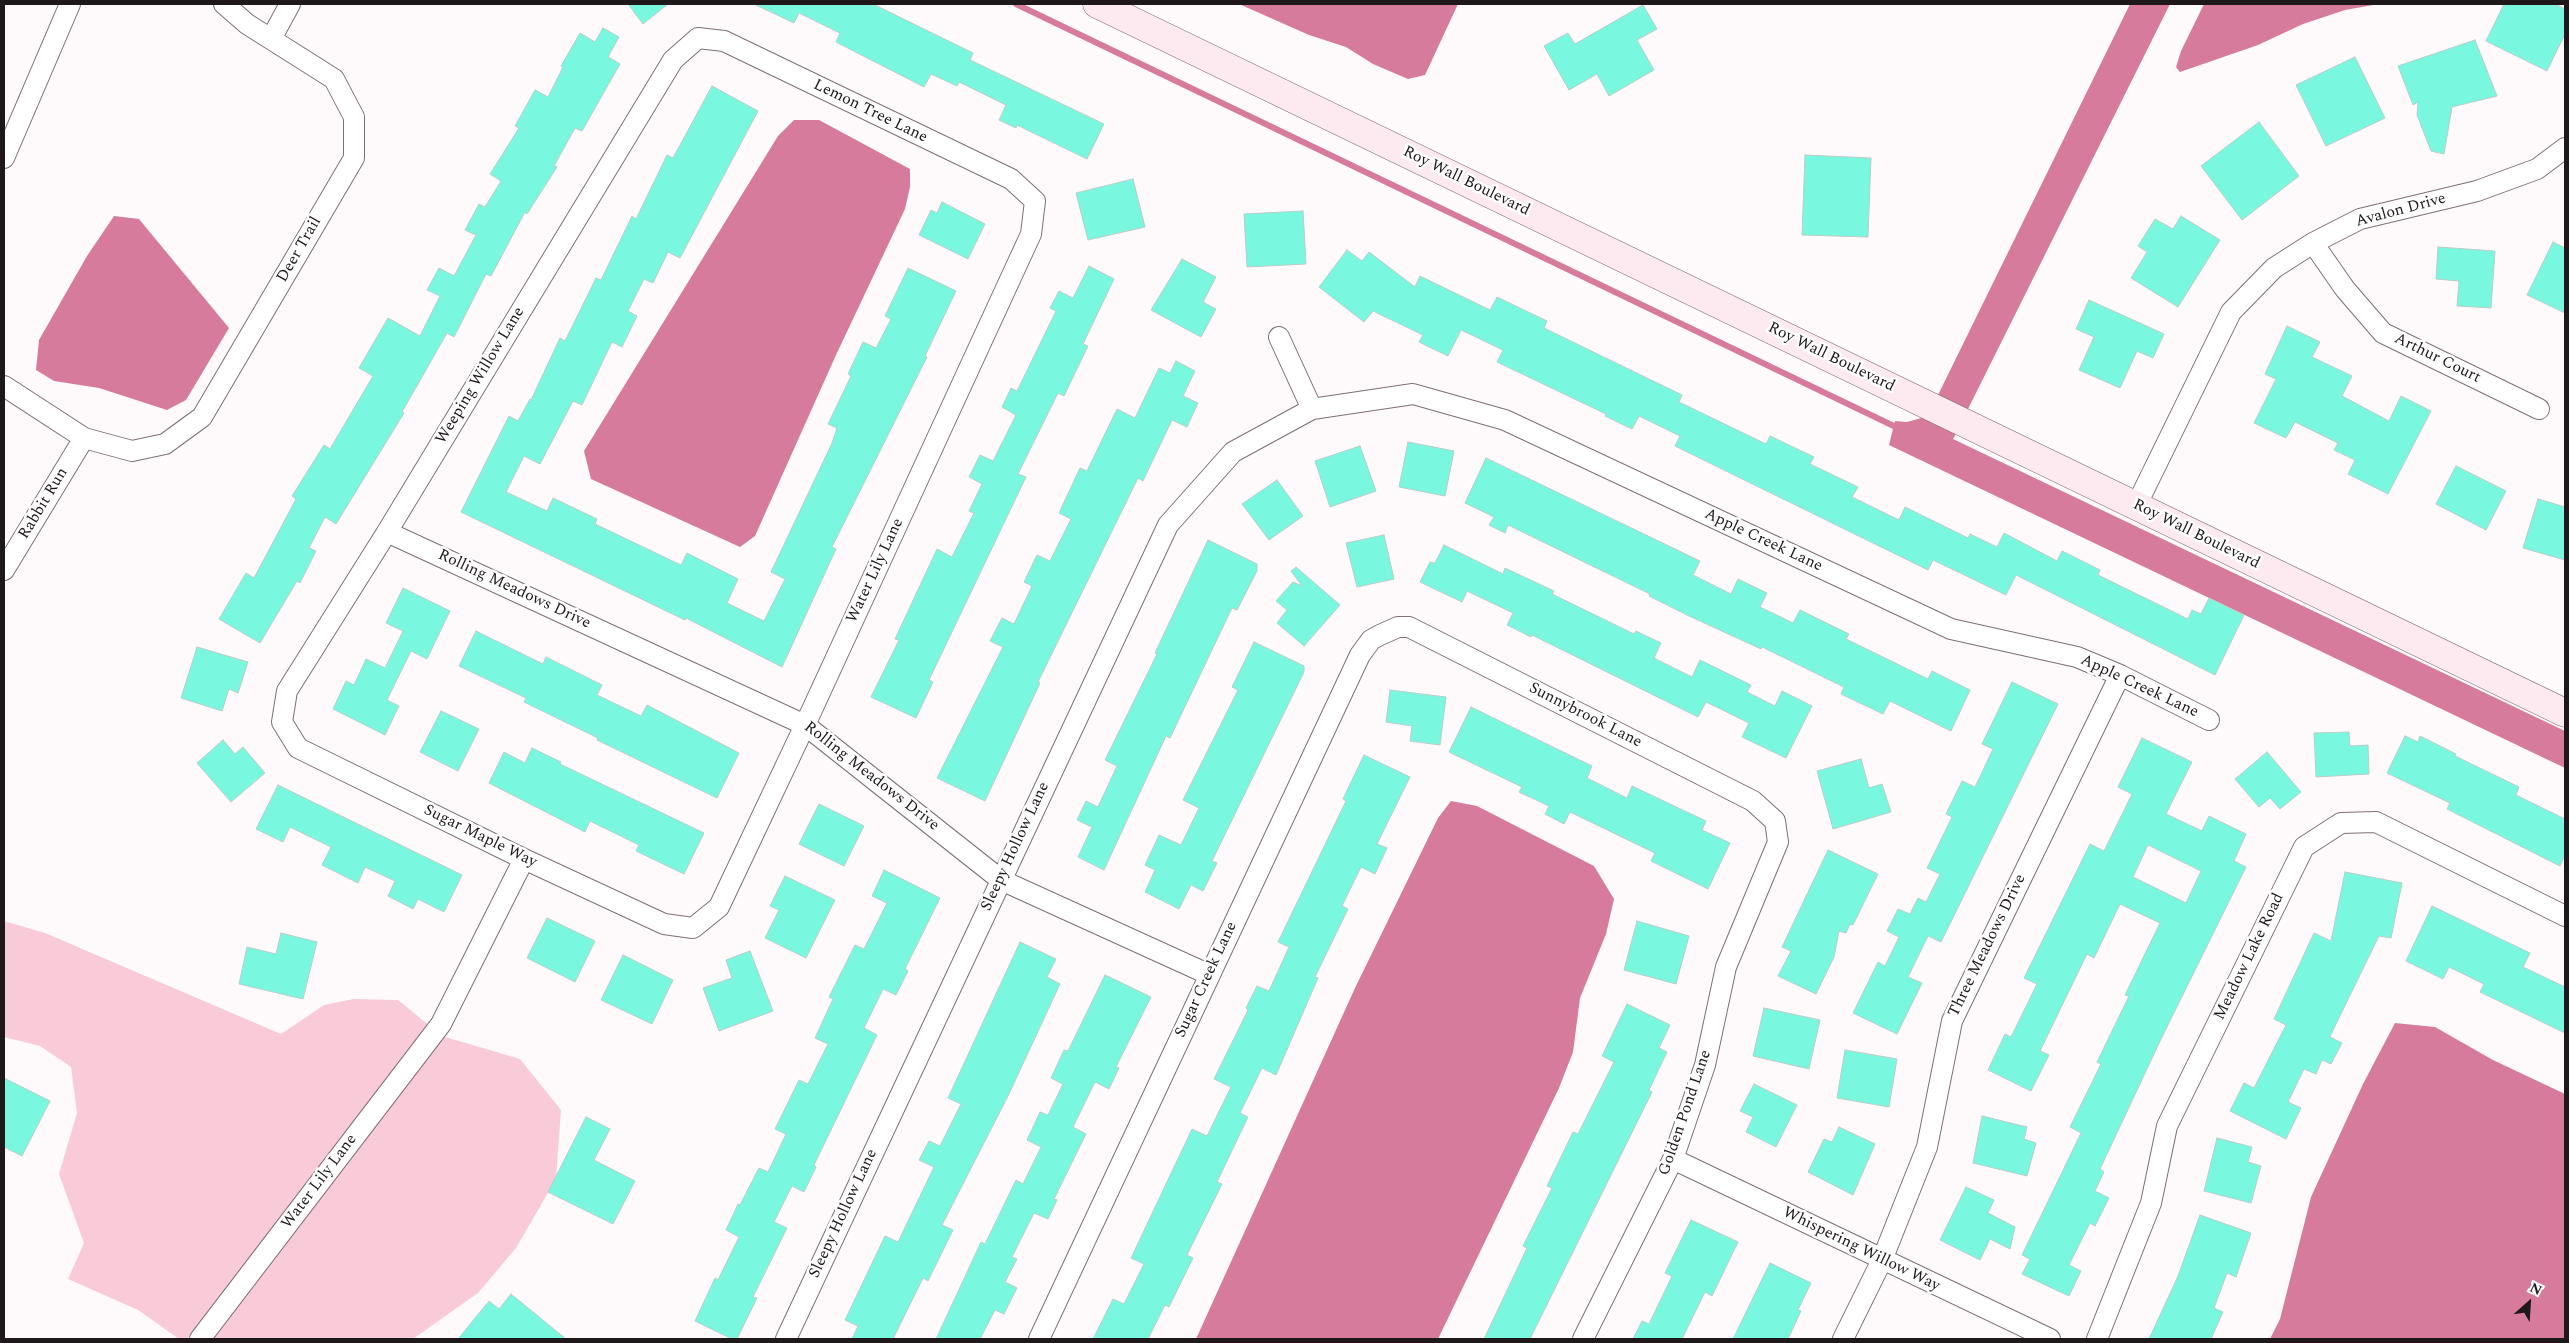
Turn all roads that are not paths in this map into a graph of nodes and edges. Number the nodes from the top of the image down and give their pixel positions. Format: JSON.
{"nodes":[{"id":1,"x":70,"y":4,"type":"edge"},
{"id":2,"x":224,"y":4,"type":"edge"},
{"id":3,"x":290,"y":4,"type":"edge"},
{"id":4,"x":1097,"y":4,"type":"edge"},
{"id":5,"x":271,"y":38,"type":"junction"},
{"id":6,"x":698,"y":38,"type":"joint"},
{"id":7,"x":2565,"y":148,"type":"edge"},
{"id":8,"x":4,"y":158,"type":"edge"},
{"id":9,"x":1035,"y":201,"type":"joint"},
{"id":10,"x":2313,"y":243,"type":"junction"},
{"id":11,"x":1279,"y":337,"type":"dead end"},
{"id":12,"x":4,"y":386,"type":"edge"},
{"id":13,"x":2539,"y":409,"type":"dead end"},
{"id":14,"x":1312,"y":410,"type":"junction"},
{"id":15,"x":84,"y":438,"type":"junction"},
{"id":16,"x":2136,"y":506,"type":"junction"},
{"id":17,"x":387,"y":532,"type":"junction"},
{"id":18,"x":4,"y":570,"type":"edge"},
{"id":19,"x":1388,"y":631,"type":"joint"},
{"id":20,"x":2120,"y":675,"type":"junction"},
{"id":21,"x":2565,"y":713,"type":"edge"},
{"id":22,"x":2209,"y":720,"type":"dead end"},
{"id":23,"x":282,"y":722,"type":"joint"},
{"id":24,"x":806,"y":724,"type":"junction"},
{"id":25,"x":1775,"y":821,"type":"joint"},
{"id":26,"x":524,"y":859,"type":"junction"},
{"id":27,"x":1001,"y":880,"type":"junction"},
{"id":28,"x":2565,"y":916,"type":"edge"},
{"id":29,"x":693,"y":928,"type":"joint"},
{"id":30,"x":1210,"y":975,"type":"junction"},
{"id":31,"x":1673,"y":1159,"type":"junction"},
{"id":32,"x":1882,"y":1260,"type":"junction"},
{"id":33,"x":200,"y":1339,"type":"edge"},
{"id":34,"x":786,"y":1339,"type":"edge"},
{"id":35,"x":1039,"y":1339,"type":"edge"},
{"id":36,"x":1583,"y":1339,"type":"edge"},
{"id":37,"x":1843,"y":1339,"type":"edge"},
{"id":38,"x":2050,"y":1339,"type":"edge"},
{"id":39,"x":2097,"y":1339,"type":"edge"}],
"edges":[{"from":1,"to":8,"type":"street"},
{"from":2,"to":5,"type":"street","name":"Deer Trail"},
{"from":3,"to":5,"type":"street"},
{"from":4,"to":16,"type":"street","name":"Roy Wall Boulevard"},
{"from":5,"to":15,"type":"street","name":"Deer Trail"},
{"from":6,"to":9,"type":"street","name":"Lemon Tree Lane"},
{"from":6,"to":17,"type":"street","name":"Weeping Willow Lane"},
{"from":7,"to":10,"type":"street","name":"Avalon Drive"},
{"from":9,"to":24,"type":"street","name":"Water Lily Lane"},
{"from":10,"to":13,"type":"street","name":"Arthur Court"},
{"from":10,"to":16,"type":"street","name":"Avalon Drive"},
{"from":11,"to":14,"type":"street"},
{"from":12,"to":15,"type":"street","name":"Deer Trail"},
{"from":14,"to":20,"type":"street","name":"Apple Creek Lane"},
{"from":14,"to":27,"type":"street","name":"Sleepy Hollow Lane"},
{"from":15,"to":18,"type":"street","name":"Rabbit Run"},
{"from":16,"to":21,"type":"street","name":"Roy Wall Boulevard"},
{"from":17,"to":23,"type":"street","name":"Weeping Willow Lane"},
{"from":17,"to":24,"type":"street","name":"Rolling Meadows Drive"},
{"from":19,"to":25,"type":"street","name":"Sunnybrook Lane"},
{"from":19,"to":30,"type":"street","name":"Sugar Creek Lane"},
{"from":20,"to":22,"type":"street","name":"Apple Creek Lane"},
{"from":20,"to":32,"type":"street","name":"Three Meadows Drive"},
{"from":23,"to":26,"type":"street","name":"Sugar Maple Way"},
{"from":24,"to":27,"type":"street","name":"Rolling Meadows Drive"},
{"from":24,"to":29,"type":"street","name":"Water Lily Lane"},
{"from":25,"to":31,"type":"street","name":"Golden Pond Lane"},
{"from":26,"to":29,"type":"street","name":"Sugar Maple Way"},
{"from":26,"to":33,"type":"street","name":"Water Lily Lane"},
{"from":27,"to":30,"type":"street","name":"Rolling Meadows Drive"},
{"from":27,"to":34,"type":"street","name":"Sleepy Hollow Lane"},
{"from":28,"to":39,"type":"street","name":"Meadow Lake Road"},
{"from":30,"to":35,"type":"street","name":"Sugar Creek Lane"},
{"from":31,"to":32,"type":"street","name":"Whispering Willow Way"},
{"from":31,"to":36,"type":"street","name":"Golden Pond Lane"},
{"from":32,"to":37,"type":"street","name":"Three Meadows Drive"},
{"from":32,"to":38,"type":"street","name":"Whispering Willow Way"}]}
